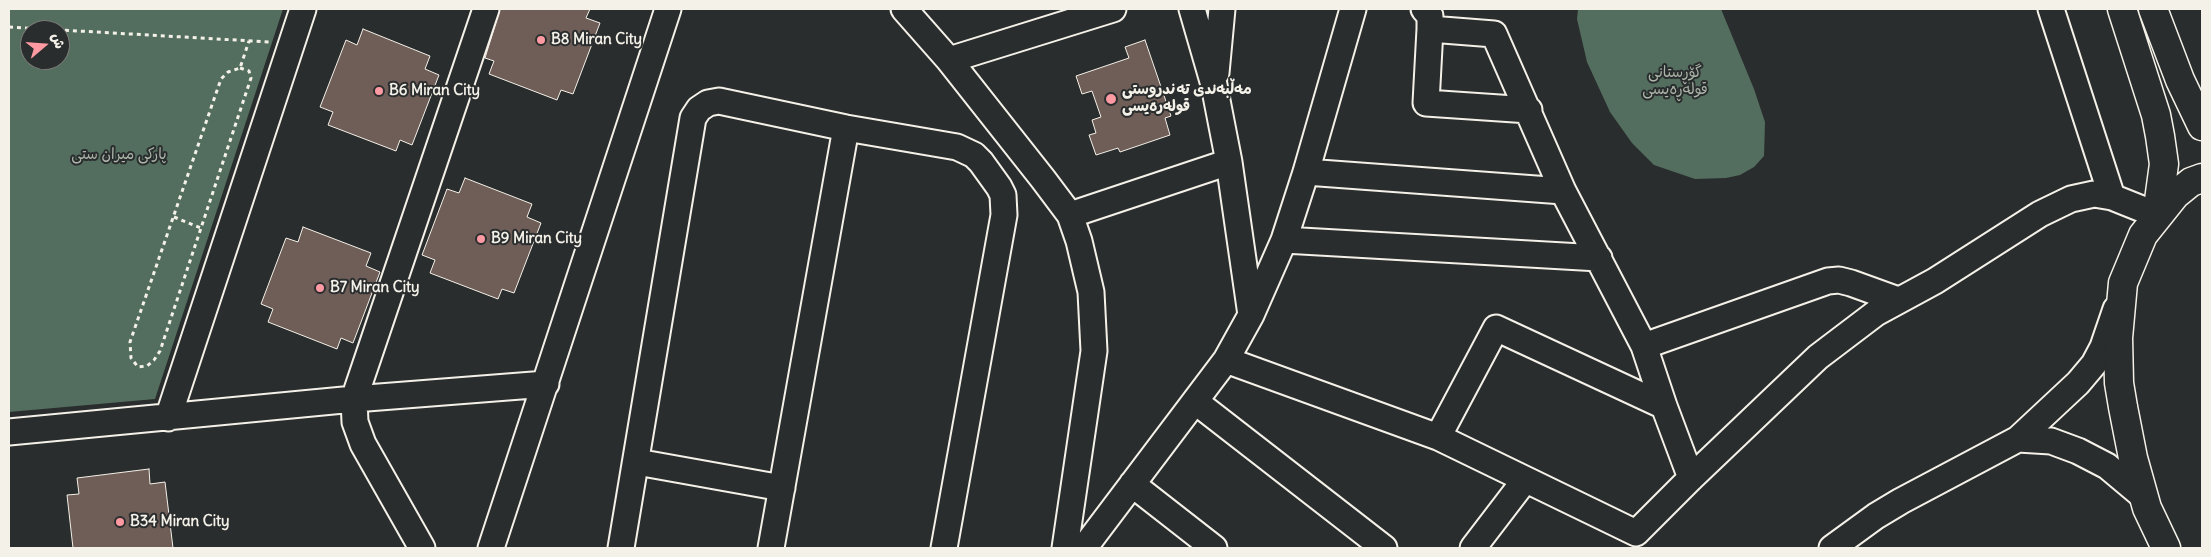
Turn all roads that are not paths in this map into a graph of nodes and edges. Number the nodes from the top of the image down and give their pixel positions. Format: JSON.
{"nodes":[{"id":1,"x":303,"y":9,"type":"edge"},
{"id":2,"x":486,"y":9,"type":"edge"},
{"id":3,"x":668,"y":9,"type":"edge"},
{"id":4,"x":904,"y":9,"type":"edge"},
{"id":5,"x":1113,"y":9,"type":"edge"},
{"id":6,"x":1192,"y":9,"type":"edge"},
{"id":7,"x":1222,"y":9,"type":"edge"},
{"id":8,"x":1353,"y":9,"type":"edge"},
{"id":9,"x":2051,"y":9,"type":"edge"},
{"id":10,"x":2122,"y":9,"type":"edge"},
{"id":11,"x":2153,"y":9,"type":"edge"},
{"id":12,"x":1427,"y":19,"type":"edge"},
{"id":13,"x":949,"y":60,"type":"junction"},
{"id":14,"x":1214,"y":85,"type":"junction"},
{"id":15,"x":1529,"y":110,"type":"junction"},
{"id":16,"x":2202,"y":126,"type":"edge"},
{"id":17,"x":846,"y":128,"type":"junction"},
{"id":18,"x":1229,"y":162,"type":"junction"},
{"id":19,"x":1306,"y":172,"type":"junction"},
{"id":20,"x":2202,"y":178,"type":"edge"},
{"id":21,"x":1563,"y":191,"type":"junction"},
{"id":22,"x":2112,"y":197,"type":"junction"},
{"id":23,"x":1070,"y":215,"type":"junction"},
{"id":24,"x":2158,"y":215,"type":"junction"},
{"id":25,"x":1284,"y":240,"type":"junction"},
{"id":26,"x":1599,"y":258,"type":"junction"},
{"id":27,"x":2122,"y":294,"type":"junction"},
{"id":28,"x":1898,"y":300,"type":"junction"},
{"id":29,"x":1251,"y":315,"type":"junction"},
{"id":30,"x":1644,"y":346,"type":"junction"},
{"id":31,"x":1226,"y":360,"type":"junction"},
{"id":32,"x":546,"y":384,"type":"junction"},
{"id":33,"x":354,"y":399,"type":"junction"},
{"id":34,"x":1196,"y":402,"type":"junction"},
{"id":35,"x":1664,"y":406,"type":"junction"},
{"id":36,"x":168,"y":418,"type":"junction"},
{"id":37,"x":9,"y":432,"type":"edge"},
{"id":38,"x":1438,"y":437,"type":"junction"},
{"id":39,"x":2018,"y":440,"type":"junction"},
{"id":40,"x":637,"y":462,"type":"junction"},
{"id":41,"x":1691,"y":478,"type":"junction"},
{"id":42,"x":1525,"y":480,"type":"junction"},
{"id":43,"x":1132,"y":484,"type":"junction"},
{"id":44,"x":782,"y":488,"type":"junction"},
{"id":45,"x":2144,"y":497,"type":"junction"},
{"id":46,"x":422,"y":548,"type":"edge"},
{"id":47,"x":491,"y":548,"type":"edge"},
{"id":48,"x":621,"y":548,"type":"edge"},
{"id":49,"x":772,"y":548,"type":"edge"},
{"id":50,"x":944,"y":548,"type":"edge"},
{"id":51,"x":1065,"y":548,"type":"edge"},
{"id":52,"x":1084,"y":548,"type":"edge"},
{"id":53,"x":1214,"y":548,"type":"edge"},
{"id":54,"x":1384,"y":548,"type":"edge"},
{"id":55,"x":1473,"y":548,"type":"edge"},
{"id":56,"x":1832,"y":548,"type":"edge"},
{"id":57,"x":2166,"y":548,"type":"edge"}],
"edges":[{"from":1,"to":36,"type":"street"},
{"from":2,"to":33,"type":"street"},
{"from":3,"to":32,"type":"street"},
{"from":4,"to":13,"type":"street"},
{"from":5,"to":13,"type":"street"},
{"from":6,"to":14,"type":"street"},
{"from":7,"to":14,"type":"street"},
{"from":8,"to":19,"type":"street"},
{"from":9,"to":22,"type":"street"},
{"from":10,"to":24,"type":"main road"},
{"from":11,"to":16,"type":"main road"},
{"from":12,"to":15,"type":"street"},
{"from":12,"to":15,"type":"street"},
{"from":13,"to":23,"type":"street"},
{"from":14,"to":18,"type":"street"},
{"from":15,"to":21,"type":"street"},
{"from":17,"to":40,"type":"street"},
{"from":17,"to":44,"type":"street"},
{"from":17,"to":50,"type":"street"},
{"from":18,"to":23,"type":"street"},
{"from":18,"to":29,"type":"street"},
{"from":19,"to":21,"type":"street"},
{"from":19,"to":25,"type":"street"},
{"from":20,"to":24,"type":"main road"},
{"from":21,"to":26,"type":"street"},
{"from":22,"to":24,"type":"street"},
{"from":22,"to":28,"type":"street"},
{"from":23,"to":51,"type":"street"},
{"from":24,"to":27,"type":"main road"},
{"from":25,"to":26,"type":"street"},
{"from":25,"to":29,"type":"street"},
{"from":26,"to":30,"type":"street"},
{"from":27,"to":39,"type":"street"},
{"from":27,"to":45,"type":"main road"},
{"from":28,"to":30,"type":"street"},
{"from":28,"to":41,"type":"street"},
{"from":29,"to":31,"type":"street"},
{"from":30,"to":35,"type":"street"},
{"from":31,"to":34,"type":"street"},
{"from":31,"to":38,"type":"street"},
{"from":32,"to":33,"type":"street"},
{"from":32,"to":47,"type":"street"},
{"from":33,"to":36,"type":"street"},
{"from":33,"to":46,"type":"street"},
{"from":34,"to":43,"type":"street"},
{"from":34,"to":54,"type":"street"},
{"from":35,"to":38,"type":"street"},
{"from":35,"to":41,"type":"street"},
{"from":36,"to":37,"type":"street"},
{"from":38,"to":42,"type":"street"},
{"from":39,"to":45,"type":"street"},
{"from":39,"to":56,"type":"street"},
{"from":40,"to":44,"type":"street"},
{"from":40,"to":48,"type":"street"},
{"from":41,"to":42,"type":"street"},
{"from":42,"to":55,"type":"street"},
{"from":43,"to":52,"type":"street"},
{"from":43,"to":53,"type":"street"},
{"from":44,"to":49,"type":"street"},
{"from":45,"to":57,"type":"main road"}]}
